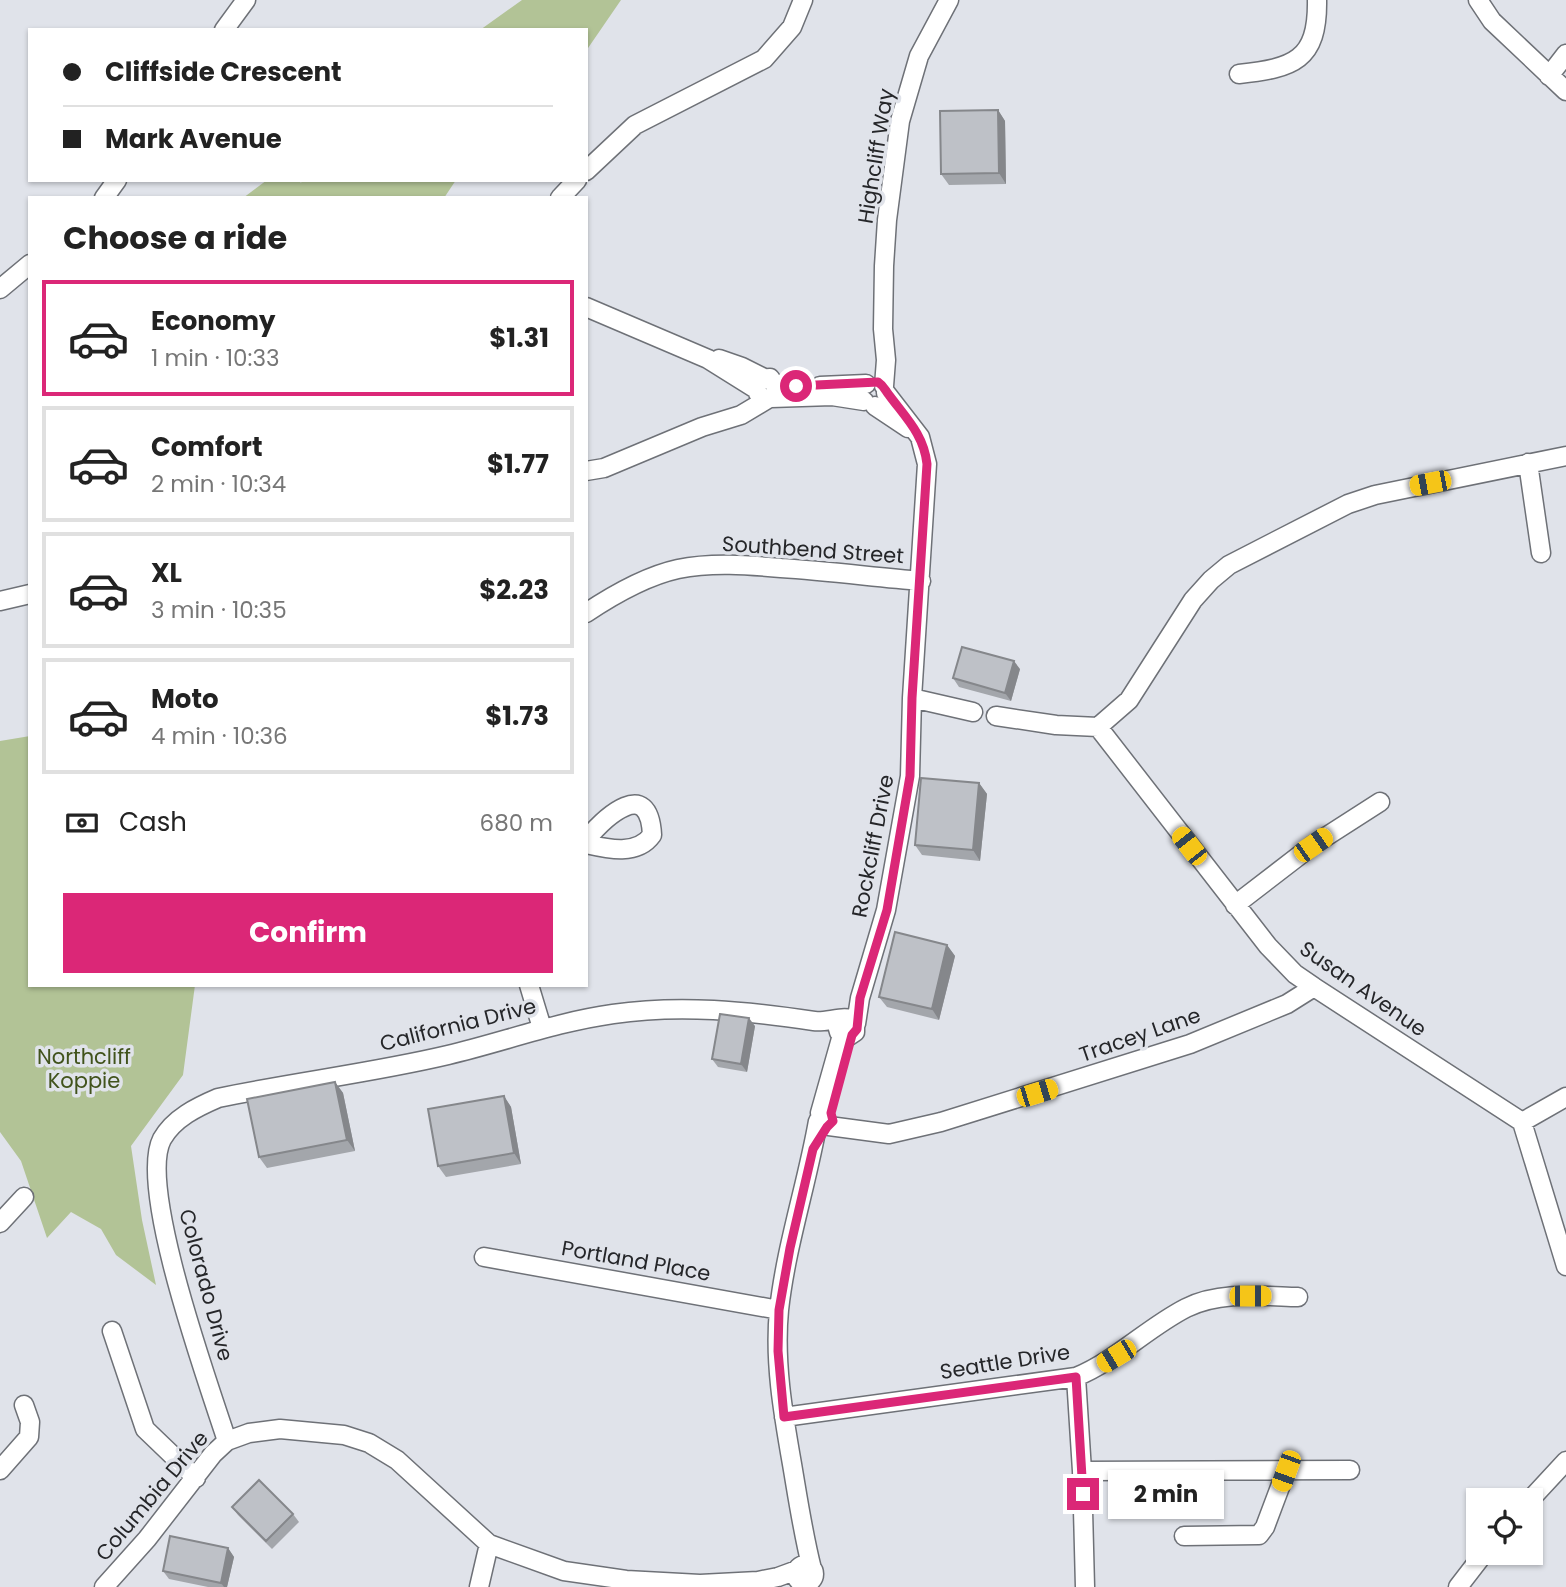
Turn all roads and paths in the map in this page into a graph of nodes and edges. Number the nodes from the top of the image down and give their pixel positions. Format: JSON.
{"nodes":[{"id":1,"x":246,"y":0,"type":"edge"},
{"id":2,"x":803,"y":0,"type":"edge"},
{"id":3,"x":949,"y":0,"type":"edge"},
{"id":4,"x":1317,"y":0,"type":"edge"},
{"id":5,"x":1478,"y":0,"type":"edge"},
{"id":6,"x":225,"y":28,"type":"edge"},
{"id":7,"x":1566,"y":54,"type":"edge"},
{"id":8,"x":1239,"y":75,"type":"dead end"},
{"id":9,"x":1549,"y":76,"type":"junction"},
{"id":10,"x":1566,"y":91,"type":"edge"},
{"id":11,"x":588,"y":169,"type":"edge"},
{"id":12,"x":575,"y":182,"type":"edge"},
{"id":13,"x":562,"y":196,"type":"edge"},
{"id":14,"x":28,"y":266,"type":"edge"},
{"id":15,"x":0,"y":289,"type":"edge"},
{"id":16,"x":588,"y":308,"type":"edge"},
{"id":17,"x":765,"y":390,"type":"junction"},
{"id":18,"x":875,"y":392,"type":"junction"},
{"id":19,"x":1566,"y":456,"type":"edge"},
{"id":20,"x":1528,"y":463,"type":"junction"},
{"id":21,"x":588,"y":471,"type":"edge"},
{"id":22,"x":1541,"y":553,"type":"dead end"},
{"id":23,"x":921,"y":582,"type":"junction"},
{"id":24,"x":28,"y":594,"type":"edge"},
{"id":25,"x":0,"y":601,"type":"edge"},
{"id":26,"x":588,"y":612,"type":"edge"},
{"id":27,"x":912,"y":698,"type":"junction"},
{"id":28,"x":973,"y":712,"type":"dead end"},
{"id":29,"x":996,"y":716,"type":"dead end"},
{"id":30,"x":1098,"y":727,"type":"junction"},
{"id":31,"x":1380,"y":802,"type":"dead end"},
{"id":32,"x":1235,"y":905,"type":"junction"},
{"id":33,"x":530,"y":987,"type":"edge"},
{"id":34,"x":1314,"y":987,"type":"junction"},
{"id":35,"x":846,"y":1027,"type":"junction"},
{"id":36,"x":542,"y":1028,"type":"junction"},
{"id":37,"x":1566,"y":1097,"type":"edge"},
{"id":38,"x":826,"y":1119,"type":"junction"},
{"id":39,"x":1522,"y":1122,"type":"junction"},
{"id":40,"x":163,"y":1139,"type":"joint"},
{"id":41,"x":24,"y":1197,"type":"dead end"},
{"id":42,"x":0,"y":1223,"type":"edge"},
{"id":43,"x":484,"y":1257,"type":"dead end"},
{"id":44,"x":1566,"y":1266,"type":"edge"},
{"id":45,"x":1298,"y":1297,"type":"dead end"},
{"id":46,"x":779,"y":1310,"type":"junction"},
{"id":47,"x":112,"y":1331,"type":"dead end"},
{"id":48,"x":1076,"y":1377,"type":"junction"},
{"id":49,"x":24,"y":1405,"type":"dead end"},
{"id":50,"x":784,"y":1417,"type":"junction"},
{"id":51,"x":227,"y":1441,"type":"junction"},
{"id":52,"x":1566,"y":1461,"type":"edge"},
{"id":53,"x":0,"y":1470,"type":"edge"},
{"id":54,"x":1350,"y":1470,"type":"dead end"},
{"id":55,"x":1082,"y":1471,"type":"junction"},
{"id":56,"x":1286,"y":1471,"type":"junction"},
{"id":57,"x":195,"y":1478,"type":"junction"},
{"id":58,"x":1541,"y":1488,"type":"edge"},
{"id":59,"x":1184,"y":1536,"type":"dead end"},
{"id":60,"x":489,"y":1544,"type":"junction"},
{"id":61,"x":1475,"y":1565,"type":"edge"},
{"id":62,"x":804,"y":1578,"type":"edge"},
{"id":63,"x":734,"y":1585,"type":"edge"},
{"id":64,"x":107,"y":1586,"type":"edge"},
{"id":65,"x":479,"y":1587,"type":"edge"},
{"id":66,"x":1086,"y":1587,"type":"edge"},
{"id":67,"x":1458,"y":1587,"type":"edge"}],
"edges":[{"from":1,"to":6,"type":"street"},
{"from":2,"to":11,"type":"street"},
{"from":3,"to":18,"type":"street","name":"Highcliff Way"},
{"from":4,"to":8,"type":"street"},
{"from":5,"to":9,"type":"street"},
{"from":7,"to":9,"type":"street"},
{"from":9,"to":10,"type":"street"},
{"from":12,"to":13,"type":"street"},
{"from":14,"to":15,"type":"street"},
{"from":16,"to":17,"type":"street"},
{"from":17,"to":18,"type":"street"},
{"from":17,"to":21,"type":"street"},
{"from":18,"to":23,"type":"street"},
{"from":19,"to":20,"type":"street"},
{"from":20,"to":22,"type":"street"},
{"from":20,"to":30,"type":"street"},
{"from":23,"to":26,"type":"street","name":"Southbend Street"},
{"from":23,"to":27,"type":"street"},
{"from":24,"to":25,"type":"street"},
{"from":27,"to":28,"type":"street"},
{"from":27,"to":35,"type":"street","name":"Rockcliff Drive"},
{"from":29,"to":30,"type":"street"},
{"from":30,"to":32,"type":"street","name":"Susan Avenue"},
{"from":31,"to":32,"type":"street"},
{"from":32,"to":34,"type":"street","name":"Susan Avenue"},
{"from":33,"to":36,"type":"street"},
{"from":34,"to":38,"type":"street","name":"Tracey Lane"},
{"from":34,"to":39,"type":"street","name":"Susan Avenue"},
{"from":35,"to":36,"type":"street","name":"California Drive"},
{"from":35,"to":38,"type":"street","name":"Rockcliff Drive"},
{"from":36,"to":40,"type":"street","name":"California Drive"},
{"from":37,"to":39,"type":"street"},
{"from":38,"to":46,"type":"street","name":"Rockcliff Drive"},
{"from":39,"to":44,"type":"street"},
{"from":40,"to":51,"type":"street","name":"Colorado Drive"},
{"from":41,"to":42,"type":"street"},
{"from":43,"to":46,"type":"street","name":"Portland Place"},
{"from":45,"to":48,"type":"street","name":"Seattle Drive"},
{"from":46,"to":50,"type":"street","name":"Rockcliff Drive"},
{"from":47,"to":57,"type":"street"},
{"from":48,"to":50,"type":"street","name":"Seattle Drive"},
{"from":48,"to":55,"type":"street"},
{"from":49,"to":53,"type":"street"},
{"from":50,"to":62,"type":"street","name":"Rockcliff Drive"},
{"from":51,"to":57,"type":"street","name":"Columbia Drive"},
{"from":51,"to":60,"type":"street","name":"Columbia Drive"},
{"from":52,"to":58,"type":"street"},
{"from":54,"to":56,"type":"street"},
{"from":55,"to":56,"type":"street"},
{"from":55,"to":66,"type":"street"},
{"from":56,"to":59,"type":"street"},
{"from":57,"to":64,"type":"street","name":"Columbia Drive"},
{"from":60,"to":63,"type":"street","name":"Columbia Drive"},
{"from":60,"to":65,"type":"street"},
{"from":61,"to":67,"type":"street"},
{"from":62,"to":63,"type":"street","name":"Columbia Drive"}]}
